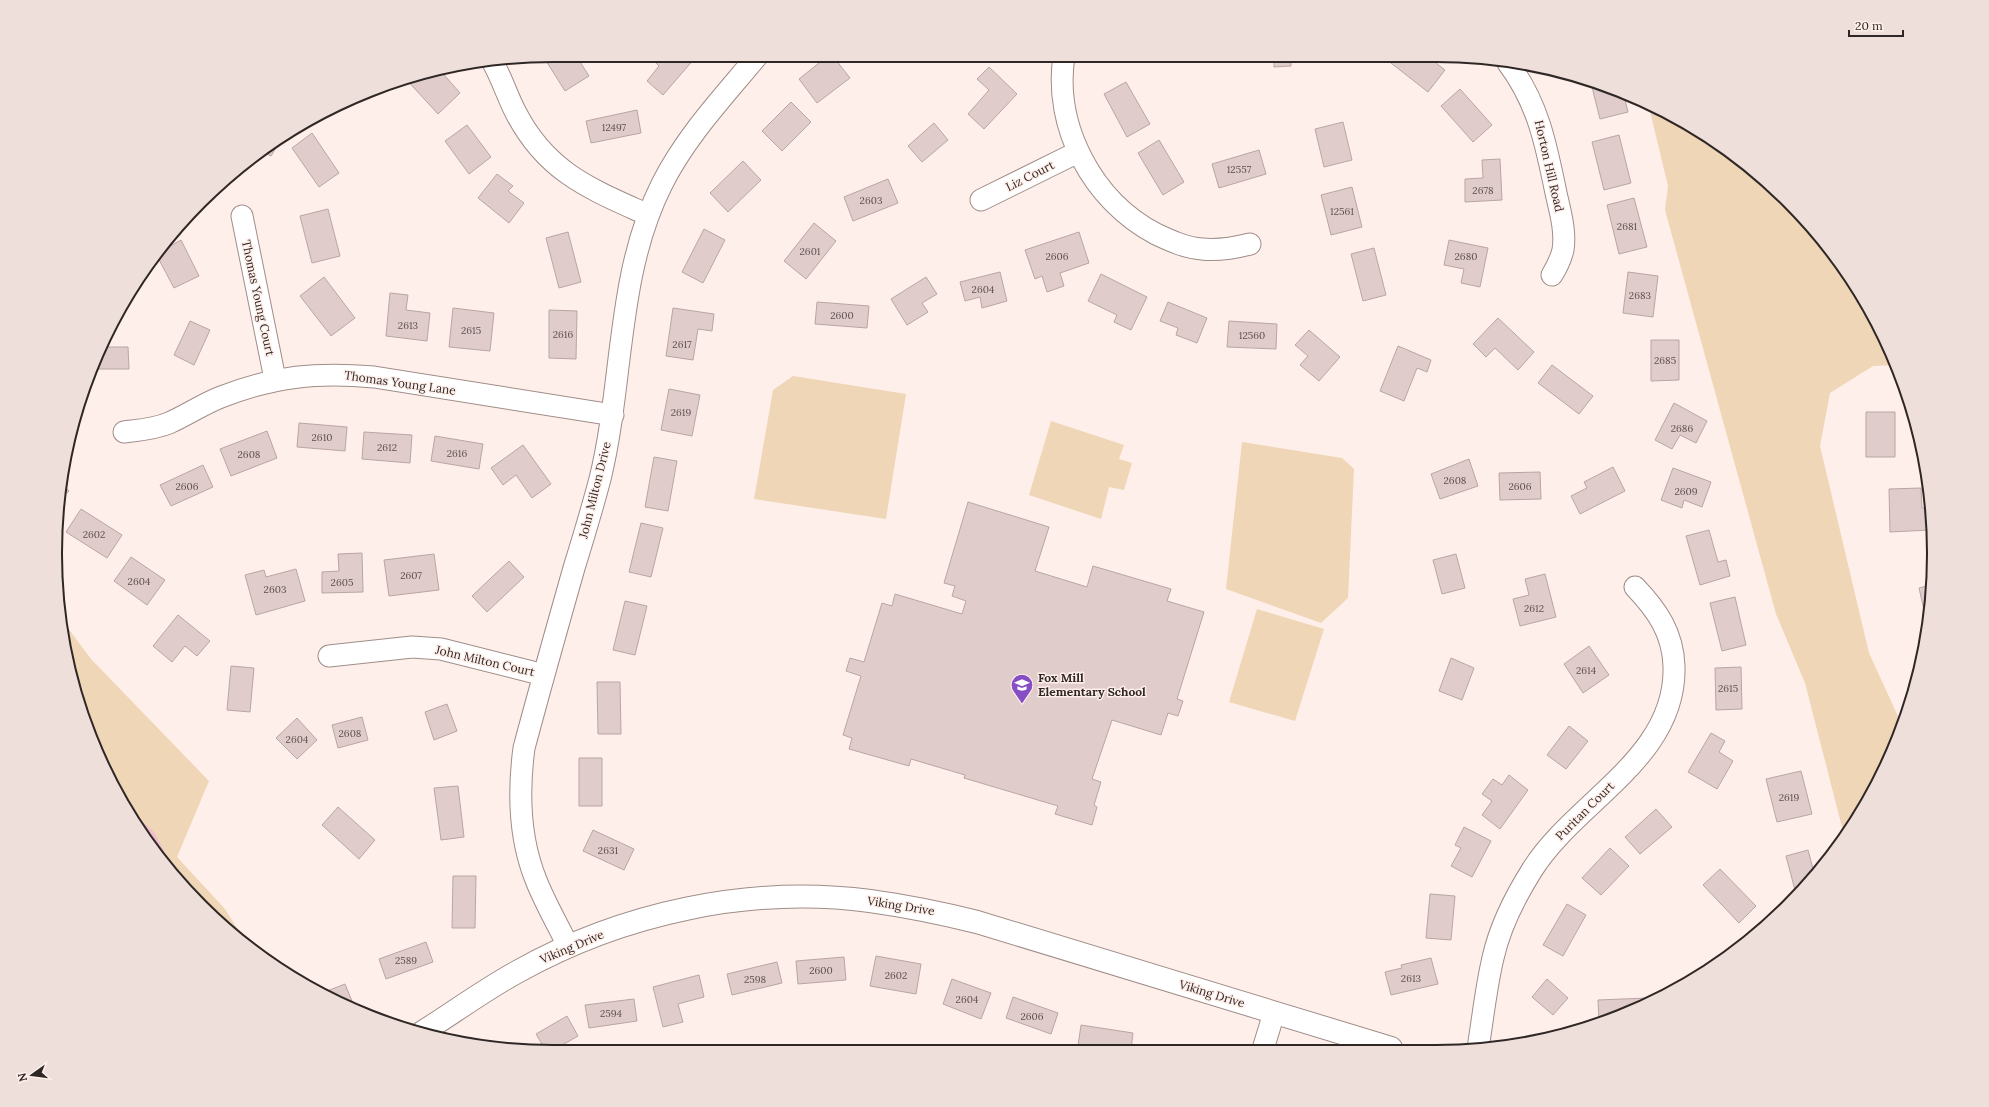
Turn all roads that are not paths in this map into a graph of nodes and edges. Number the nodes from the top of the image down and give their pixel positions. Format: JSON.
{"nodes":[{"id":1,"x":752,"y":62,"type":"edge"},
{"id":2,"x":1064,"y":62,"type":"edge"},
{"id":3,"x":494,"y":65,"type":"edge"},
{"id":4,"x":1511,"y":68,"type":"edge"},
{"id":5,"x":1078,"y":152,"type":"junction"},
{"id":6,"x":981,"y":200,"type":"dead end"},
{"id":7,"x":648,"y":215,"type":"junction"},
{"id":8,"x":242,"y":216,"type":"dead end"},
{"id":9,"x":1250,"y":244,"type":"dead end"},
{"id":10,"x":1552,"y":275,"type":"dead end"},
{"id":11,"x":275,"y":379,"type":"junction"},
{"id":12,"x":613,"y":415,"type":"junction"},
{"id":13,"x":124,"y":432,"type":"dead end"},
{"id":14,"x":1635,"y":587,"type":"dead end"},
{"id":15,"x":330,"y":656,"type":"dead end"},
{"id":16,"x":544,"y":675,"type":"junction"},
{"id":17,"x":568,"y":946,"type":"junction"},
{"id":18,"x":1274,"y":1013,"type":"junction"},
{"id":19,"x":429,"y":1029,"type":"edge"},
{"id":20,"x":1479,"y":1043,"type":"edge"},
{"id":21,"x":1264,"y":1045,"type":"edge"},
{"id":22,"x":1381,"y":1045,"type":"edge"}],
"edges":[{"from":1,"to":7,"type":"street","name":"John Milton Drive"},
{"from":2,"to":5,"type":"street"},
{"from":3,"to":7,"type":"street"},
{"from":4,"to":10,"type":"street","name":"Horton Hill Road"},
{"from":5,"to":6,"type":"street","name":"Liz Court"},
{"from":5,"to":9,"type":"street"},
{"from":7,"to":12,"type":"street","name":"John Milton Drive"},
{"from":8,"to":11,"type":"street","name":"Thomas Young Court"},
{"from":11,"to":12,"type":"street","name":"Thomas Young Lane"},
{"from":11,"to":13,"type":"street","name":"Thomas Young Lane"},
{"from":12,"to":16,"type":"street","name":"John Milton Drive"},
{"from":14,"to":20,"type":"street","name":"Puritan Court"},
{"from":15,"to":16,"type":"street","name":"John Milton Court"},
{"from":16,"to":17,"type":"street","name":"John Milton Drive"},
{"from":17,"to":18,"type":"street","name":"Viking Drive"},
{"from":17,"to":19,"type":"street","name":"Viking Drive"},
{"from":18,"to":21,"type":"street"},
{"from":18,"to":22,"type":"street","name":"Viking Drive"}]}
